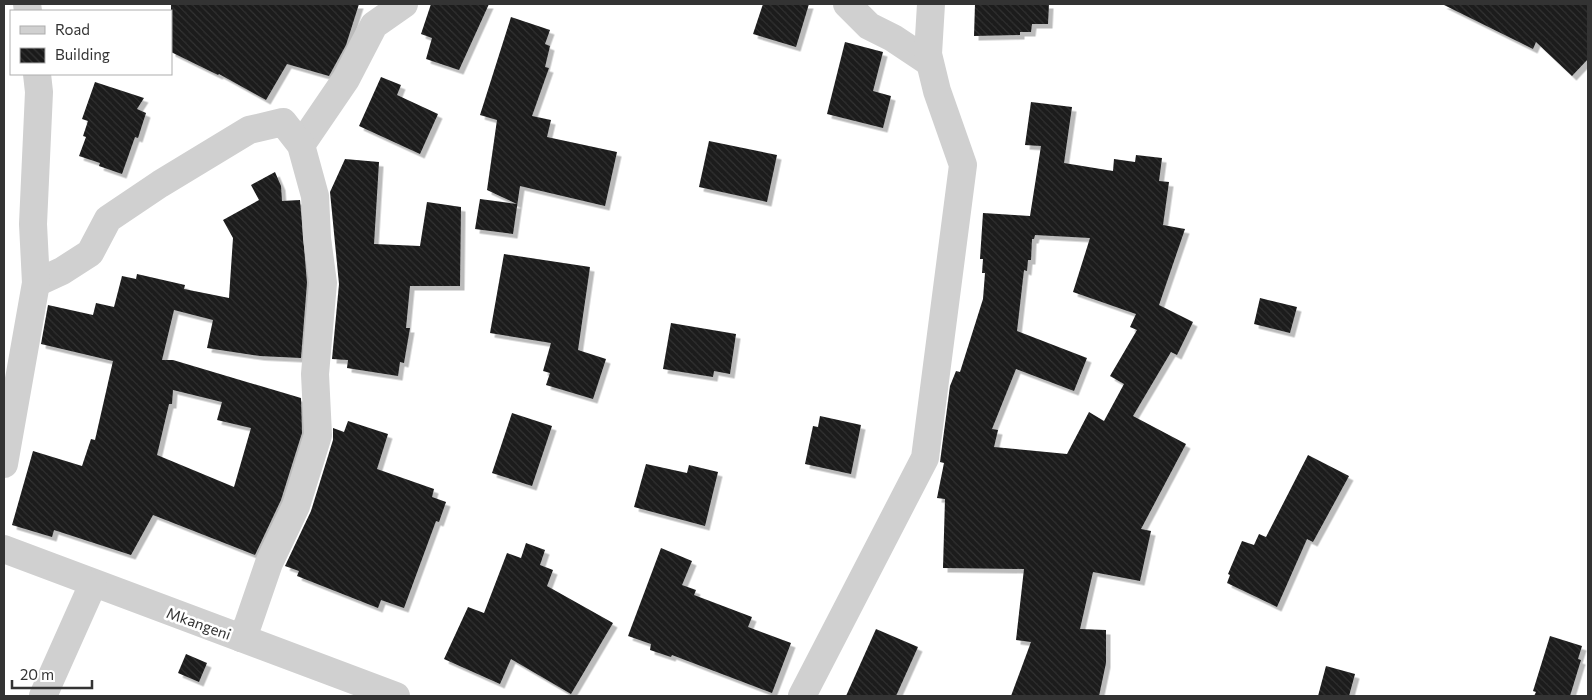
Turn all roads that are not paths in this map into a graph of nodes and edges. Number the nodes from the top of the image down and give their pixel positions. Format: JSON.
{"nodes":[{"id":1,"x":404,"y":4,"type":"edge"},
{"id":2,"x":848,"y":4,"type":"edge"},
{"id":3,"x":931,"y":4,"type":"edge"},
{"id":4,"x":929,"y":62,"type":"junction"},
{"id":5,"x":37,"y":75,"type":"edge"},
{"id":6,"x":300,"y":145,"type":"junction"},
{"id":7,"x":36,"y":283,"type":"junction"},
{"id":8,"x":4,"y":464,"type":"edge"},
{"id":9,"x":4,"y":549,"type":"edge"},
{"id":10,"x":93,"y":584,"type":"junction"},
{"id":11,"x":240,"y":638,"type":"junction"},
{"id":12,"x":43,"y":696,"type":"edge"},
{"id":13,"x":396,"y":696,"type":"edge"},
{"id":14,"x":802,"y":696,"type":"edge"}],
"edges":[{"from":1,"to":6,"type":"street"},
{"from":2,"to":4,"type":"street"},
{"from":3,"to":4,"type":"street"},
{"from":4,"to":14,"type":"street"},
{"from":5,"to":7,"type":"street"},
{"from":6,"to":7,"type":"street"},
{"from":6,"to":11,"type":"street"},
{"from":7,"to":8,"type":"street"},
{"from":9,"to":10,"type":"street","name":"Mkangeni"},
{"from":10,"to":11,"type":"street","name":"Mkangeni"},
{"from":10,"to":12,"type":"street"},
{"from":11,"to":13,"type":"street","name":"Mkangeni"}]}
